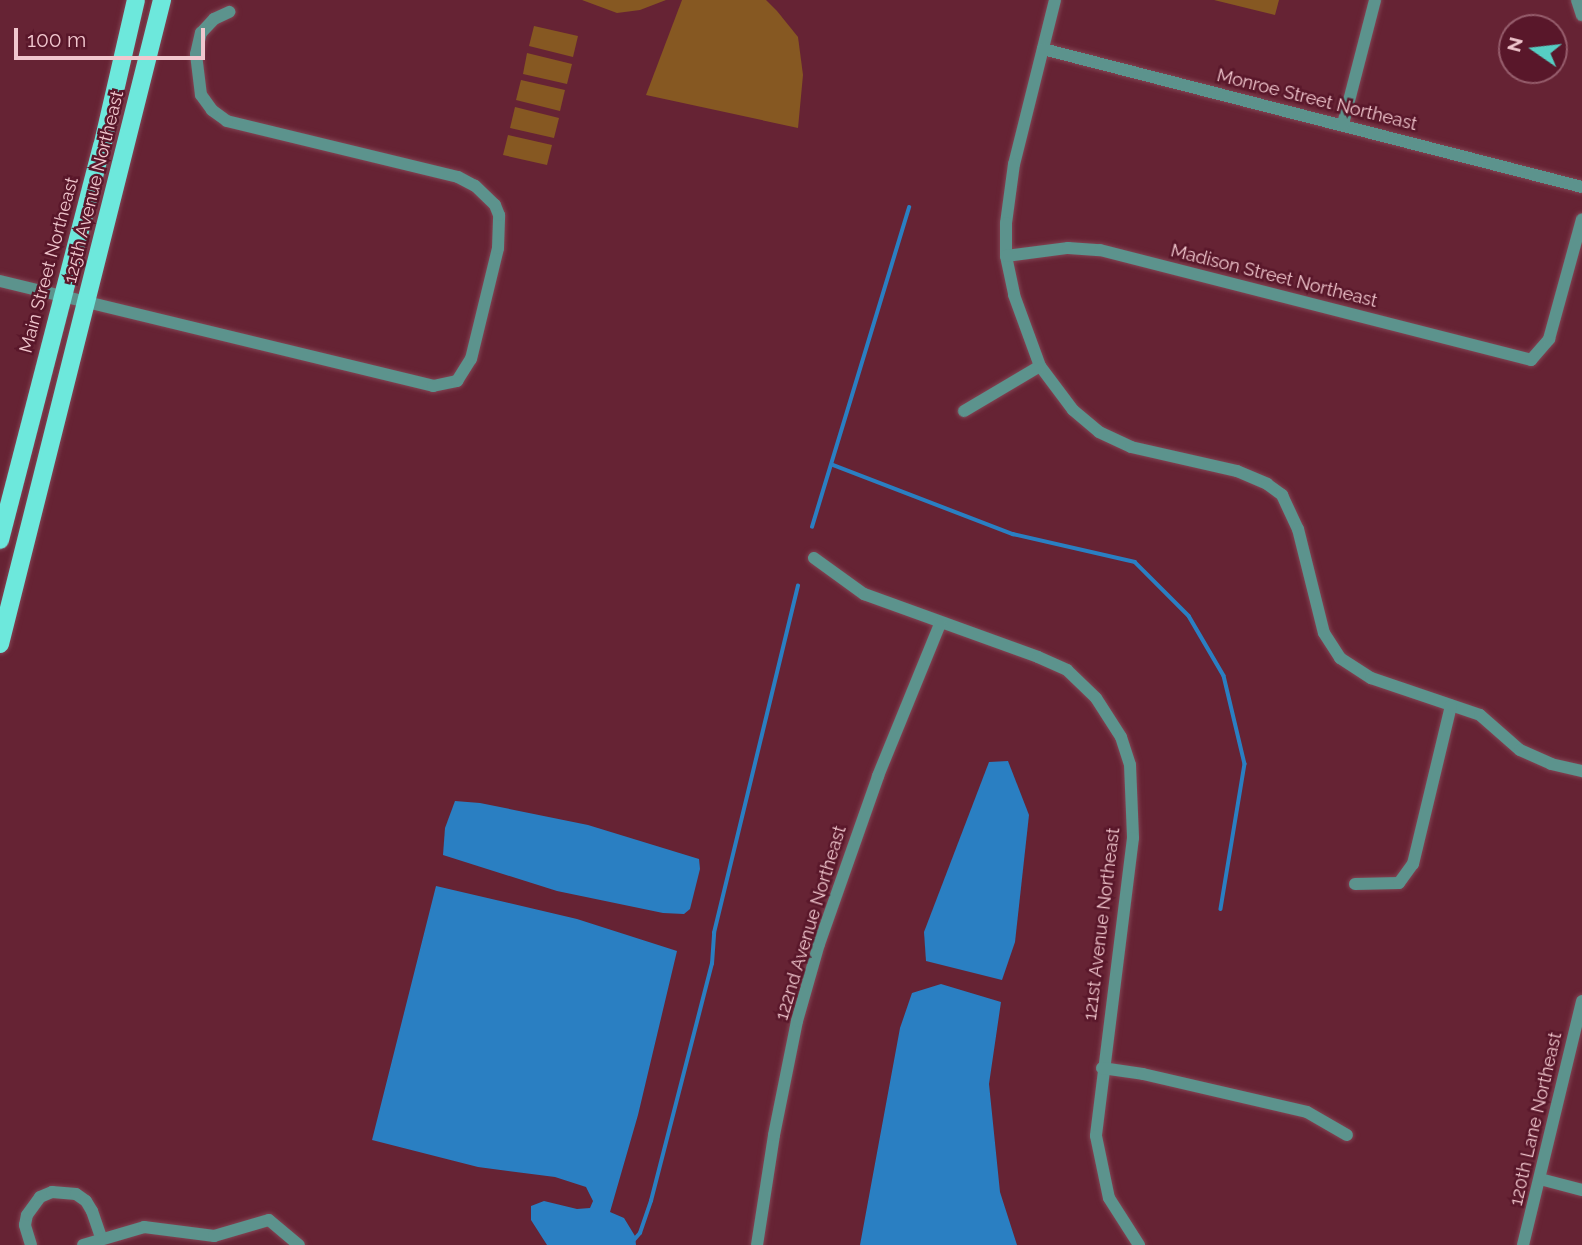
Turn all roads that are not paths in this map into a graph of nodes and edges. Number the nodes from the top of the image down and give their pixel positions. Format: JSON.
{"nodes":[{"id":1,"x":136,"y":0,"type":"edge"},
{"id":2,"x":162,"y":0,"type":"edge"},
{"id":3,"x":1055,"y":0,"type":"edge"},
{"id":4,"x":1375,"y":0,"type":"edge"},
{"id":5,"x":1577,"y":0,"type":"edge"},
{"id":6,"x":229,"y":12,"type":"dead end"},
{"id":7,"x":1582,"y":15,"type":"edge"},
{"id":8,"x":1043,"y":49,"type":"junction"},
{"id":9,"x":1343,"y":124,"type":"junction"},
{"id":10,"x":1582,"y":187,"type":"edge"},
{"id":11,"x":1582,"y":219,"type":"edge"},
{"id":12,"x":1006,"y":256,"type":"junction"},
{"id":13,"x":0,"y":281,"type":"edge"},
{"id":14,"x":63,"y":295,"type":"junction"},
{"id":15,"x":87,"y":303,"type":"junction"},
{"id":16,"x":1040,"y":366,"type":"junction"},
{"id":17,"x":964,"y":411,"type":"dead end"},
{"id":18,"x":0,"y":540,"type":"edge"},
{"id":19,"x":814,"y":558,"type":"dead end"},
{"id":20,"x":940,"y":624,"type":"junction"},
{"id":21,"x":0,"y":644,"type":"edge"},
{"id":22,"x":1451,"y":706,"type":"junction"},
{"id":23,"x":1582,"y":771,"type":"edge"},
{"id":24,"x":1355,"y":884,"type":"dead end"},
{"id":25,"x":1582,"y":1001,"type":"edge"},
{"id":26,"x":1102,"y":1068,"type":"junction"},
{"id":27,"x":1347,"y":1135,"type":"dead end"},
{"id":28,"x":1540,"y":1179,"type":"junction"},
{"id":29,"x":1582,"y":1189,"type":"edge"},
{"id":30,"x":101,"y":1237,"type":"junction"},
{"id":31,"x":31,"y":1245,"type":"edge"},
{"id":32,"x":83,"y":1245,"type":"edge"},
{"id":33,"x":299,"y":1245,"type":"edge"},
{"id":34,"x":757,"y":1245,"type":"edge"},
{"id":35,"x":1139,"y":1245,"type":"edge"},
{"id":36,"x":1523,"y":1245,"type":"edge"}],
"edges":[{"from":1,"to":14,"type":"main road","name":"Main Street Northeast"},
{"from":2,"to":15,"type":"main road","name":"125th Avenue Northeast"},
{"from":3,"to":8,"type":"street"},
{"from":4,"to":9,"type":"street"},
{"from":5,"to":7,"type":"street"},
{"from":6,"to":15,"type":"street"},
{"from":8,"to":9,"type":"street","name":"Monroe Street Northeast"},
{"from":8,"to":12,"type":"street"},
{"from":9,"to":10,"type":"street","name":"Monroe Street Northeast"},
{"from":11,"to":12,"type":"street","name":"Madison Street Northeast"},
{"from":12,"to":16,"type":"street"},
{"from":13,"to":14,"type":"street"},
{"from":14,"to":15,"type":"street"},
{"from":14,"to":18,"type":"main road","name":"Main Street Northeast"},
{"from":15,"to":21,"type":"main road"},
{"from":16,"to":17,"type":"street"},
{"from":16,"to":22,"type":"street"},
{"from":19,"to":20,"type":"street","name":"121st Avenue Northeast"},
{"from":20,"to":26,"type":"street","name":"121st Avenue Northeast"},
{"from":20,"to":34,"type":"street","name":"122nd Avenue Northeast"},
{"from":22,"to":23,"type":"street"},
{"from":22,"to":24,"type":"street"},
{"from":25,"to":28,"type":"street","name":"120th Lane Northeast"},
{"from":26,"to":27,"type":"street"},
{"from":26,"to":35,"type":"street","name":"121st Avenue Northeast"},
{"from":28,"to":29,"type":"street"},
{"from":28,"to":36,"type":"street","name":"120th Lane Northeast"},
{"from":30,"to":31,"type":"street"},
{"from":30,"to":32,"type":"street"},
{"from":30,"to":33,"type":"street"}]}
